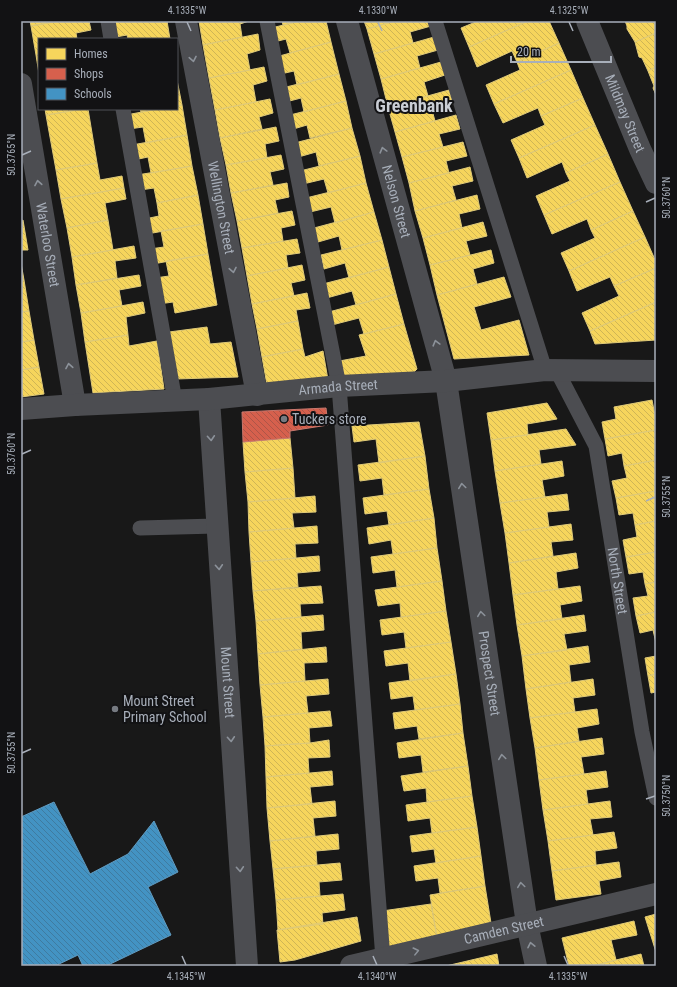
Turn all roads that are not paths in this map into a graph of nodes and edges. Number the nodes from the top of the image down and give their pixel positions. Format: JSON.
{"nodes":[{"id":1,"x":108,"y":21,"type":"edge"},
{"id":2,"x":186,"y":21,"type":"edge"},
{"id":3,"x":267,"y":21,"type":"edge"},
{"id":4,"x":347,"y":21,"type":"edge"},
{"id":5,"x":435,"y":21,"type":"edge"},
{"id":6,"x":587,"y":21,"type":"edge"},
{"id":7,"x":111,"y":38,"type":"edge"},
{"id":8,"x":21,"y":84,"type":"edge"},
{"id":9,"x":123,"y":110,"type":"edge"},
{"id":10,"x":656,"y":183,"type":"edge"},
{"id":11,"x":551,"y":370,"type":"junction"},
{"id":12,"x":656,"y":371,"type":"edge"},
{"id":13,"x":446,"y":381,"type":"junction"},
{"id":14,"x":338,"y":386,"type":"junction"},
{"id":15,"x":257,"y":395,"type":"junction"},
{"id":16,"x":209,"y":399,"type":"junction"},
{"id":17,"x":176,"y":401,"type":"junction"},
{"id":18,"x":75,"y":405,"type":"junction"},
{"id":19,"x":21,"y":409,"type":"edge"},
{"id":20,"x":216,"y":526,"type":"junction"},
{"id":21,"x":140,"y":528,"type":"dead end"},
{"id":22,"x":656,"y":798,"type":"edge"},
{"id":23,"x":656,"y":894,"type":"edge"},
{"id":24,"x":527,"y":924,"type":"junction"},
{"id":25,"x":383,"y":959,"type":"junction"},
{"id":26,"x":247,"y":966,"type":"edge"},
{"id":27,"x":351,"y":966,"type":"edge"},
{"id":28,"x":536,"y":966,"type":"edge"}],
"edges":[{"from":1,"to":7,"type":"lane"},
{"from":2,"to":15,"type":"street","name":"Wellington Street","one_way":true},
{"from":3,"to":14,"type":"lane"},
{"from":13,"to":4,"type":"street","name":"Nelson Street","one_way":true},
{"from":5,"to":11,"type":"lane","name":"North Street"},
{"from":6,"to":10,"type":"street","name":"Mildmay Street"},
{"from":18,"to":8,"type":"street","name":"Waterloo Street","one_way":true},
{"from":9,"to":17,"type":"lane"},
{"from":11,"to":12,"type":"street","name":"Armada Street"},
{"from":11,"to":13,"type":"street","name":"Armada Street"},
{"from":11,"to":22,"type":"lane","name":"North Street"},
{"from":13,"to":14,"type":"street","name":"Armada Street"},
{"from":24,"to":13,"type":"street","name":"Prospect Street","one_way":true},
{"from":14,"to":15,"type":"street","name":"Armada Street"},
{"from":14,"to":25,"type":"lane"},
{"from":15,"to":16,"type":"street","name":"Armada Street"},
{"from":16,"to":17,"type":"street","name":"Armada Street"},
{"from":16,"to":20,"type":"street","name":"Mount Street","one_way":true},
{"from":17,"to":18,"type":"street","name":"Armada Street"},
{"from":18,"to":19,"type":"street","name":"Armada Street"},
{"from":20,"to":21,"type":"lane"},
{"from":20,"to":26,"type":"street","name":"Mount Street","one_way":true},
{"from":23,"to":24,"type":"street","name":"Camden Street"},
{"from":25,"to":24,"type":"street","name":"Camden Street","one_way":true},
{"from":28,"to":24,"type":"street","name":"Prospect Street","one_way":true},
{"from":25,"to":27,"type":"street","name":"Camden Street"}]}
